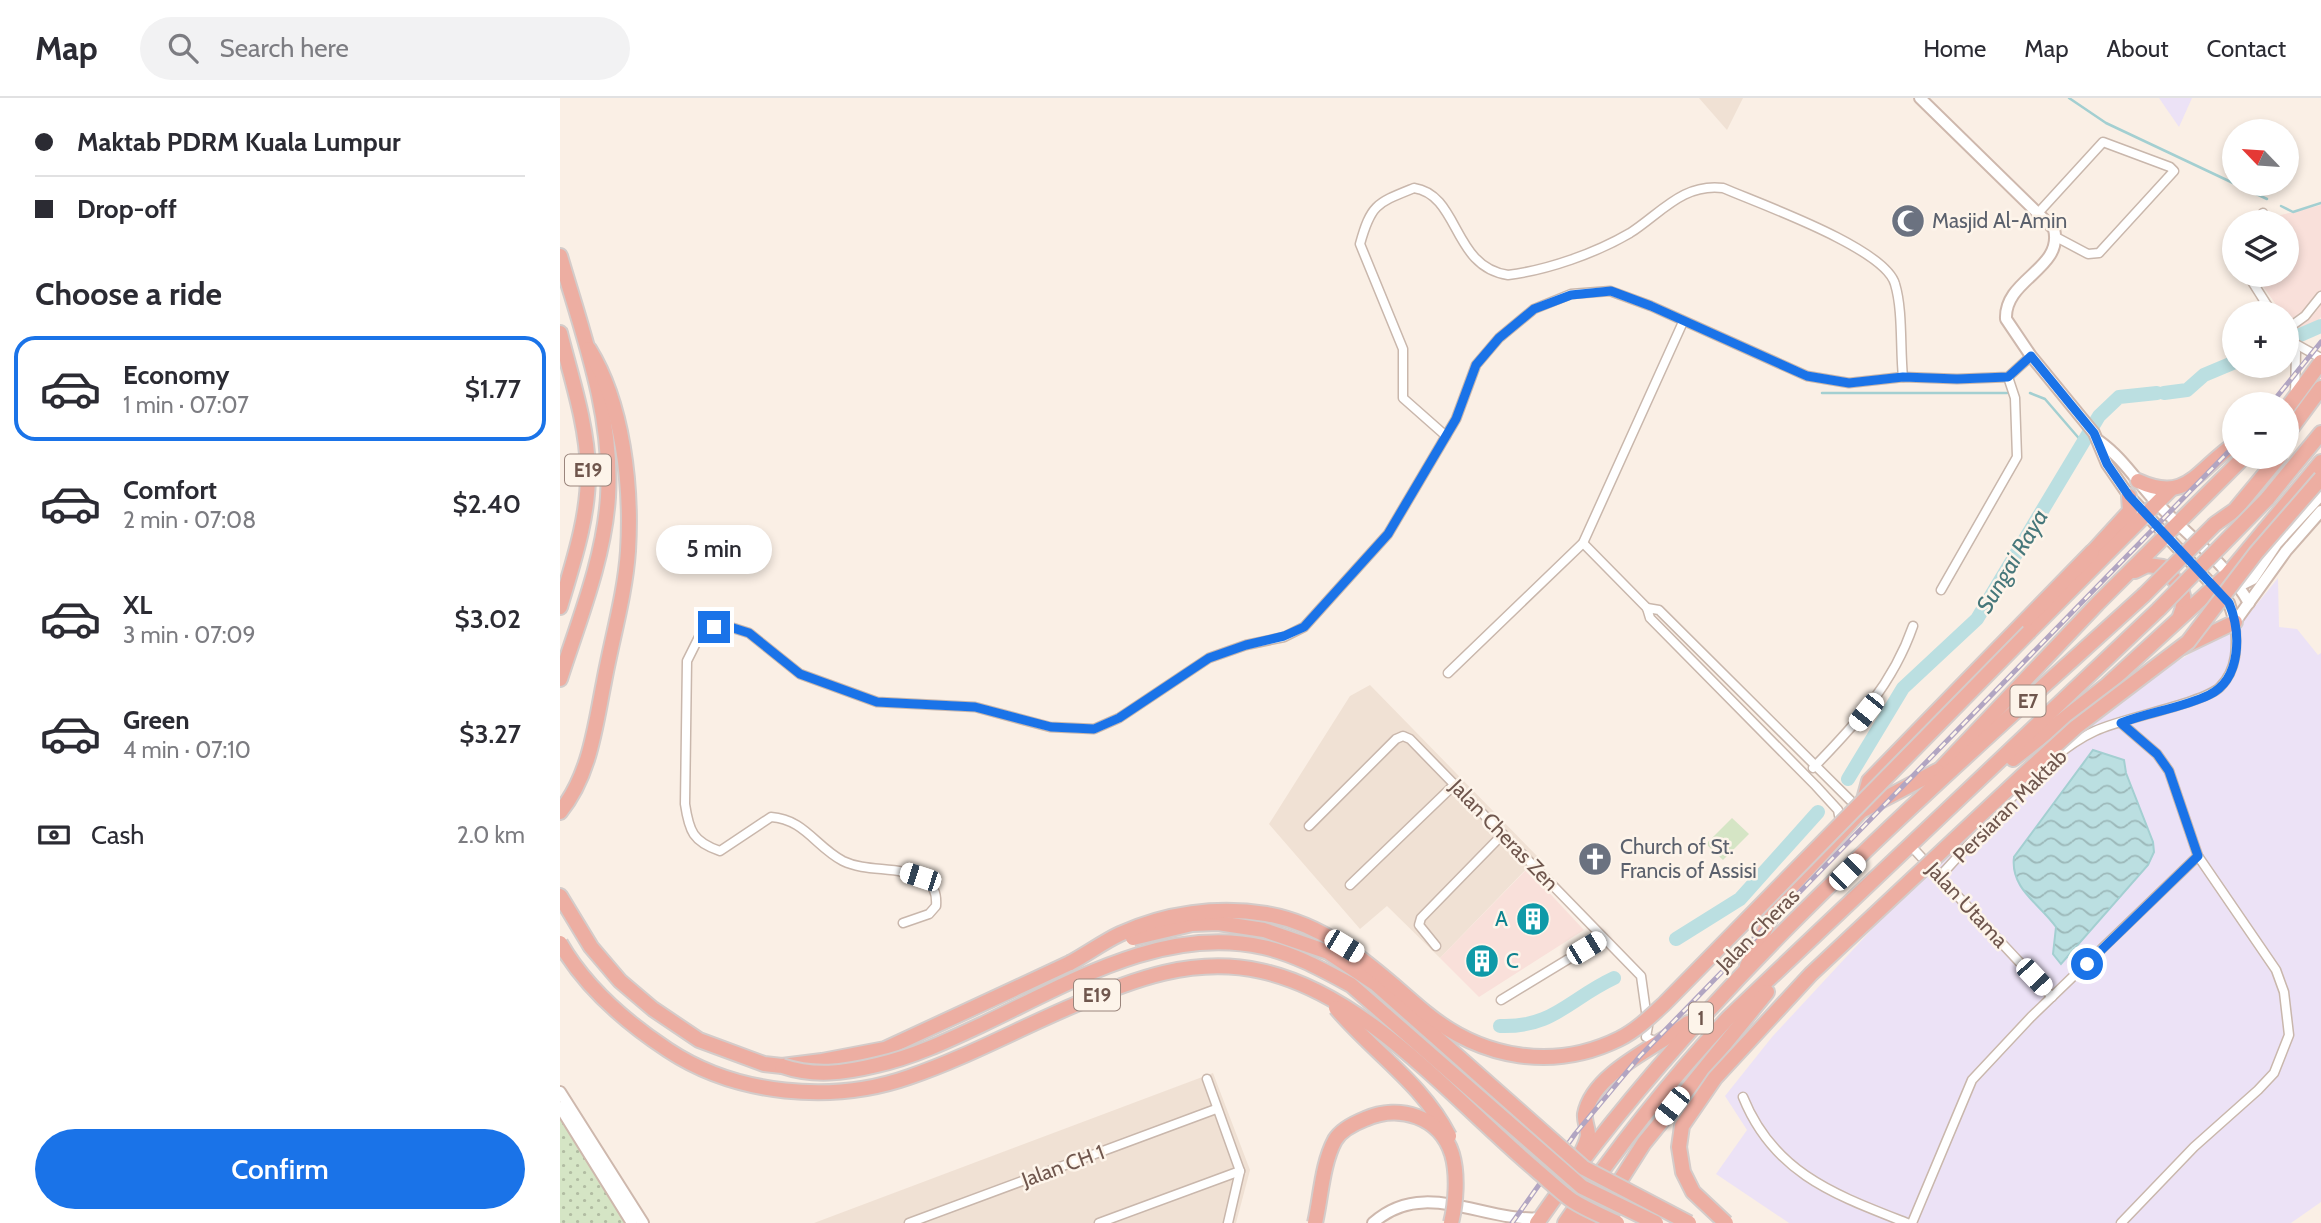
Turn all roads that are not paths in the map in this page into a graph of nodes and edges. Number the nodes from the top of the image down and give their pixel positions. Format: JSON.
{"nodes":[{"id":1,"x":1920,"y":98,"type":"edge"},
{"id":2,"x":2039,"y":212,"type":"junction"},
{"id":3,"x":2056,"y":237,"type":"junction"},
{"id":4,"x":560,"y":256,"type":"edge"},
{"id":5,"x":2321,"y":296,"type":"edge"},
{"id":6,"x":2299,"y":320,"type":"edge"},
{"id":7,"x":1683,"y":322,"type":"junction"},
{"id":8,"x":560,"y":333,"type":"edge"},
{"id":9,"x":2299,"y":345,"type":"edge"},
{"id":10,"x":589,"y":349,"type":"junction"},
{"id":11,"x":2031,"y":356,"type":"junction"},
{"id":12,"x":2321,"y":360,"type":"edge"},
{"id":13,"x":1903,"y":377,"type":"junction"},
{"id":14,"x":2008,"y":377,"type":"junction"},
{"id":15,"x":2321,"y":388,"type":"edge"},
{"id":16,"x":2299,"y":392,"type":"edge"},
{"id":17,"x":2321,"y":405,"type":"edge"},
{"id":18,"x":2299,"y":418,"type":"edge"},
{"id":19,"x":2299,"y":432,"type":"edge"},
{"id":20,"x":2321,"y":433,"type":"edge"},
{"id":21,"x":1446,"y":436,"type":"junction"},
{"id":22,"x":2096,"y":437,"type":"junction"},
{"id":23,"x":2222,"y":455,"type":"edge"},
{"id":24,"x":2321,"y":462,"type":"edge"},
{"id":25,"x":2233,"y":469,"type":"edge"},
{"id":26,"x":2260,"y":469,"type":"edge"},
{"id":27,"x":2269,"y":469,"type":"edge"},
{"id":28,"x":2321,"y":478,"type":"edge"},
{"id":29,"x":2138,"y":481,"type":"junction"},
{"id":30,"x":2170,"y":490,"type":"junction"},
{"id":31,"x":2321,"y":495,"type":"edge"},
{"id":32,"x":2129,"y":496,"type":"junction"},
{"id":33,"x":2156,"y":502,"type":"junction"},
{"id":34,"x":2321,"y":510,"type":"edge"},
{"id":35,"x":2145,"y":513,"type":"junction"},
{"id":36,"x":2216,"y":524,"type":"junction"},
{"id":37,"x":2179,"y":525,"type":"junction"},
{"id":38,"x":2167,"y":537,"type":"junction"},
{"id":39,"x":1583,"y":544,"type":"junction"},
{"id":40,"x":2092,"y":552,"type":"junction"},
{"id":41,"x":2131,"y":573,"type":"junction"},
{"id":42,"x":2227,"y":575,"type":"junction"},
{"id":43,"x":2214,"y":586,"type":"junction"},
{"id":44,"x":2237,"y":587,"type":"junction"},
{"id":45,"x":1941,"y":590,"type":"dead end"},
{"id":46,"x":2056,"y":603,"type":"junction"},
{"id":47,"x":2249,"y":603,"type":"junction"},
{"id":48,"x":560,"y":607,"type":"edge"},
{"id":49,"x":1647,"y":608,"type":"junction"},
{"id":50,"x":2178,"y":620,"type":"junction"},
{"id":51,"x":2235,"y":622,"type":"junction"},
{"id":52,"x":1913,"y":626,"type":"dead end"},
{"id":53,"x":1448,"y":673,"type":"dead end"},
{"id":54,"x":560,"y":678,"type":"edge"},
{"id":55,"x":2107,"y":685,"type":"junction"},
{"id":56,"x":2121,"y":723,"type":"junction"},
{"id":57,"x":1815,"y":767,"type":"junction"},
{"id":58,"x":1938,"y":770,"type":"junction"},
{"id":59,"x":1806,"y":775,"type":"junction"},
{"id":60,"x":1455,"y":783,"type":"junction"},
{"id":61,"x":1912,"y":806,"type":"junction"},
{"id":62,"x":1861,"y":811,"type":"junction"},
{"id":63,"x":560,"y":812,"type":"edge"},
{"id":64,"x":1944,"y":813,"type":"junction"},
{"id":65,"x":1309,"y":826,"type":"dead end"},
{"id":66,"x":1842,"y":833,"type":"junction"},
{"id":67,"x":1503,"y":834,"type":"junction"},
{"id":68,"x":1910,"y":845,"type":"junction"},
{"id":69,"x":2198,"y":856,"type":"junction"},
{"id":70,"x":1940,"y":876,"type":"junction"},
{"id":71,"x":1350,"y":885,"type":"dead end"},
{"id":72,"x":560,"y":896,"type":"edge"},
{"id":73,"x":903,"y":923,"type":"dead end"},
{"id":74,"x":1603,"y":938,"type":"junction"},
{"id":75,"x":560,"y":943,"type":"edge"},
{"id":76,"x":1436,"y":946,"type":"dead end"},
{"id":77,"x":1791,"y":960,"type":"junction"},
{"id":78,"x":1070,"y":963,"type":"junction"},
{"id":79,"x":1744,"y":974,"type":"junction"},
{"id":80,"x":1326,"y":996,"type":"junction"},
{"id":81,"x":2052,"y":997,"type":"junction"},
{"id":82,"x":1501,"y":1000,"type":"dead end"},
{"id":83,"x":1717,"y":1000,"type":"junction"},
{"id":84,"x":1648,"y":1026,"type":"junction"},
{"id":85,"x":1663,"y":1041,"type":"junction"},
{"id":86,"x":1626,"y":1061,"type":"junction"},
{"id":87,"x":782,"y":1066,"type":"junction"},
{"id":88,"x":1207,"y":1079,"type":"dead end"},
{"id":89,"x":560,"y":1092,"type":"edge"},
{"id":90,"x":1743,"y":1097,"type":"dead end"},
{"id":91,"x":560,"y":1107,"type":"edge"},
{"id":92,"x":1216,"y":1109,"type":"junction"},
{"id":93,"x":1616,"y":1149,"type":"junction"},
{"id":94,"x":1240,"y":1171,"type":"junction"},
{"id":95,"x":607,"y":1175,"type":"junction"},
{"id":96,"x":1572,"y":1178,"type":"junction"},
{"id":97,"x":933,"y":1219,"type":"edge"},
{"id":98,"x":1539,"y":1221,"type":"edge"},
{"id":99,"x":632,"y":1223,"type":"edge"},
{"id":100,"x":643,"y":1223,"type":"edge"},
{"id":101,"x":909,"y":1223,"type":"edge"},
{"id":102,"x":1098,"y":1223,"type":"edge"},
{"id":103,"x":1228,"y":1223,"type":"edge"},
{"id":104,"x":1315,"y":1223,"type":"edge"},
{"id":105,"x":1373,"y":1223,"type":"edge"},
{"id":106,"x":1451,"y":1223,"type":"edge"},
{"id":107,"x":1457,"y":1223,"type":"edge"},
{"id":108,"x":1565,"y":1223,"type":"edge"},
{"id":109,"x":1578,"y":1223,"type":"edge"},
{"id":110,"x":1593,"y":1223,"type":"edge"},
{"id":111,"x":1617,"y":1223,"type":"edge"},
{"id":112,"x":1656,"y":1223,"type":"edge"},
{"id":113,"x":1689,"y":1223,"type":"edge"},
{"id":114,"x":1726,"y":1223,"type":"edge"},
{"id":115,"x":1909,"y":1223,"type":"edge"},
{"id":116,"x":2121,"y":1223,"type":"edge"}],
"edges":[{"from":1,"to":2,"type":"street"},
{"from":2,"to":3,"type":"street"},
{"from":2,"to":3,"type":"street"},
{"from":3,"to":11,"type":"street"},
{"from":4,"to":10,"type":"highway","number":"E19"},
{"from":5,"to":6,"type":"street"},
{"from":7,"to":13,"type":"street"},
{"from":7,"to":21,"type":"street"},
{"from":7,"to":39,"type":"street"},
{"from":8,"to":48,"type":"highway","number":"E19"},
{"from":9,"to":12,"type":"street"},
{"from":10,"to":54,"type":"highway","number":"E19"},
{"from":10,"to":63,"type":"highway"},
{"from":11,"to":14,"type":"street"},
{"from":11,"to":22,"type":"street"},
{"from":12,"to":16,"type":"highway"},
{"from":13,"to":14,"type":"street"},
{"from":13,"to":21,"type":"street"},
{"from":14,"to":45,"type":"street"},
{"from":15,"to":18,"type":"highway"},
{"from":17,"to":19,"type":"highway"},
{"from":20,"to":64,"type":"highway","number":"E7","bridge":true},
{"from":21,"to":73,"type":"street"},
{"from":22,"to":29,"type":"street"},
{"from":22,"to":32,"type":"street"},
{"from":23,"to":30,"type":"highway"},
{"from":24,"to":42,"type":"highway"},
{"from":25,"to":37,"type":"highway"},
{"from":26,"to":36,"type":"highway","number":"E7"},
{"from":27,"to":36,"type":"highway","number":"E7"},
{"from":28,"to":114,"type":"highway","bridge":true},
{"from":29,"to":30,"type":"highway"},
{"from":29,"to":33,"type":"street"},
{"from":30,"to":33,"type":"highway"},
{"from":31,"to":44,"type":"street"},
{"from":32,"to":35,"type":"street"},
{"from":32,"to":40,"type":"highway"},
{"from":33,"to":35,"type":"highway"},
{"from":33,"to":37,"type":"street"},
{"from":34,"to":47,"type":"street"},
{"from":35,"to":38,"type":"street"},
{"from":35,"to":46,"type":"highway"},
{"from":36,"to":61,"type":"highway","number":"E7","bridge":true},
{"from":37,"to":38,"type":"highway"},
{"from":37,"to":42,"type":"street"},
{"from":38,"to":41,"type":"highway"},
{"from":38,"to":43,"type":"street"},
{"from":39,"to":49,"type":"street"},
{"from":39,"to":53,"type":"street"},
{"from":40,"to":46,"type":"highway"},
{"from":40,"to":62,"type":"highway"},
{"from":41,"to":50,"type":"highway"},
{"from":41,"to":58,"type":"highway"},
{"from":42,"to":43,"type":"highway"},
{"from":42,"to":44,"type":"street"},
{"from":43,"to":50,"type":"highway"},
{"from":43,"to":51,"type":"street"},
{"from":44,"to":47,"type":"street"},
{"from":46,"to":78,"type":"highway","bridge":true},
{"from":47,"to":51,"type":"street"},
{"from":49,"to":57,"type":"street"},
{"from":49,"to":59,"type":"street"},
{"from":50,"to":55,"type":"highway"},
{"from":51,"to":55,"type":"highway"},
{"from":51,"to":56,"type":"street","name":"Persiaran Maktab"},
{"from":52,"to":57,"type":"street"},
{"from":55,"to":64,"type":"highway"},
{"from":56,"to":69,"type":"street"},
{"from":56,"to":70,"type":"street","name":"Persiaran Maktab"},
{"from":57,"to":59,"type":"street"},
{"from":57,"to":62,"type":"street"},
{"from":58,"to":61,"type":"highway"},
{"from":58,"to":62,"type":"highway"},
{"from":59,"to":66,"type":"street"},
{"from":60,"to":65,"type":"street","name":"Jalan Cheras Zen"},
{"from":60,"to":67,"type":"street","name":"Jalan Cheras Zen"},
{"from":60,"to":71,"type":"street"},
{"from":61,"to":79,"type":"highway","name":"Jalan Cheras","number":"1"},
{"from":62,"to":66,"type":"highway"},
{"from":64,"to":68,"type":"highway","name":"Jalan Cheras","number":"1"},
{"from":66,"to":79,"type":"highway"},
{"from":67,"to":74,"type":"street","name":"Jalan Cheras Zen"},
{"from":67,"to":76,"type":"street"},
{"from":68,"to":70,"type":"street","name":"Jalan Utama"},
{"from":68,"to":77,"type":"highway","name":"Jalan Cheras","number":"1"},
{"from":69,"to":81,"type":"street"},
{"from":69,"to":116,"type":"street"},
{"from":70,"to":81,"type":"street","name":"Jalan Utama"},
{"from":72,"to":87,"type":"highway","number":"E19"},
{"from":74,"to":82,"type":"street"},
{"from":74,"to":84,"type":"street","name":"Jalan Cheras Zen"},
{"from":75,"to":80,"type":"highway","number":"E19","bridge":true},
{"from":77,"to":93,"type":"highway","name":"Jalan Cheras","number":"1"},
{"from":77,"to":110,"type":"highway","bridge":true},
{"from":78,"to":87,"type":"highway","bridge":true},
{"from":78,"to":113,"type":"highway","bridge":true},
{"from":79,"to":83,"type":"highway","name":"Jalan Cheras","number":"1"},
{"from":80,"to":107,"type":"highway","bridge":true},
{"from":80,"to":111,"type":"highway","number":"E19","bridge":true},
{"from":81,"to":115,"type":"street"},
{"from":83,"to":85,"type":"highway"},
{"from":83,"to":96,"type":"highway","name":"Jalan Cheras","number":"1"},
{"from":84,"to":85,"type":"street"},
{"from":84,"to":86,"type":"street"},
{"from":85,"to":86,"type":"highway"},
{"from":86,"to":96,"type":"highway"},
{"from":87,"to":112,"type":"highway","number":"E19","bridge":true},
{"from":88,"to":92,"type":"street"},
{"from":89,"to":95,"type":"street"},
{"from":90,"to":115,"type":"street"},
{"from":91,"to":95,"type":"street"},
{"from":92,"to":94,"type":"street"},
{"from":92,"to":97,"type":"street","name":"Jalan CH 1"},
{"from":93,"to":108,"type":"highway","name":"Jalan Cheras","number":"1"},
{"from":93,"to":109,"type":"highway"},
{"from":94,"to":102,"type":"street"},
{"from":94,"to":103,"type":"street"},
{"from":95,"to":99,"type":"street"},
{"from":95,"to":100,"type":"street"},
{"from":96,"to":98,"type":"highway","name":"Jalan Cheras","number":"1"},
{"from":97,"to":101,"type":"street","name":"Jalan CH 1"},
{"from":98,"to":105,"type":"street"},
{"from":104,"to":106,"type":"highway","bridge":true}]}
